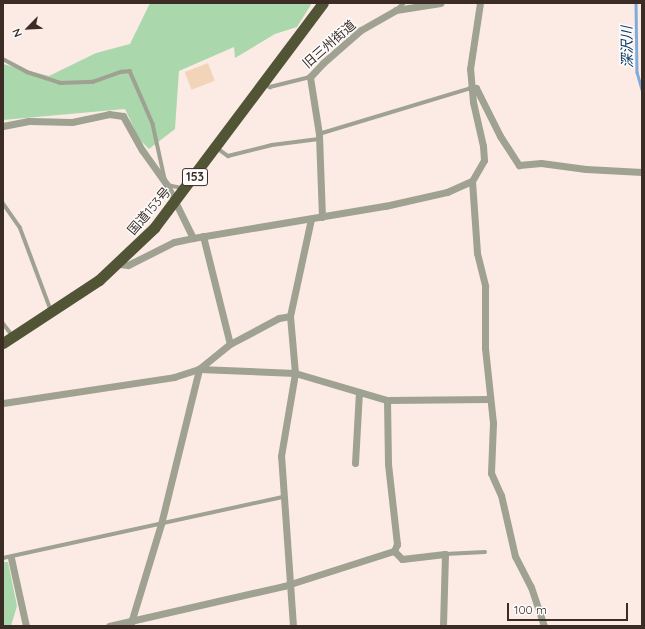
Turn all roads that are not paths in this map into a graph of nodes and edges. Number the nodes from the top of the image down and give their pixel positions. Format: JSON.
{"nodes":[{"id":1,"x":323,"y":3,"type":"edge"},
{"id":2,"x":404,"y":3,"type":"edge"},
{"id":3,"x":440,"y":3,"type":"edge"},
{"id":4,"x":480,"y":3,"type":"edge"},
{"id":5,"x":398,"y":6,"type":"edge"},
{"id":6,"x":3,"y":59,"type":"edge"},
{"id":7,"x":310,"y":77,"type":"junction"},
{"id":8,"x":264,"y":84,"type":"junction"},
{"id":9,"x":471,"y":88,"type":"junction"},
{"id":10,"x":3,"y":126,"type":"edge"},
{"id":11,"x":319,"y":136,"type":"junction"},
{"id":12,"x":216,"y":148,"type":"junction"},
{"id":13,"x":642,"y":172,"type":"edge"},
{"id":14,"x":472,"y":182,"type":"junction"},
{"id":15,"x":167,"y":185,"type":"junction"},
{"id":16,"x":186,"y":189,"type":"junction"},
{"id":17,"x":175,"y":203,"type":"junction"},
{"id":18,"x":3,"y":204,"type":"edge"},
{"id":19,"x":322,"y":217,"type":"junction"},
{"id":20,"x":311,"y":219,"type":"junction"},
{"id":21,"x":203,"y":236,"type":"junction"},
{"id":22,"x":192,"y":238,"type":"junction"},
{"id":23,"x":119,"y":264,"type":"junction"},
{"id":24,"x":52,"y":313,"type":"junction"},
{"id":25,"x":290,"y":316,"type":"junction"},
{"id":26,"x":3,"y":323,"type":"edge"},
{"id":27,"x":13,"y":337,"type":"junction"},
{"id":28,"x":3,"y":343,"type":"edge"},
{"id":29,"x":230,"y":344,"type":"junction"},
{"id":30,"x":200,"y":369,"type":"junction"},
{"id":31,"x":294,"y":373,"type":"junction"},
{"id":32,"x":359,"y":392,"type":"junction"},
{"id":33,"x":489,"y":399,"type":"junction"},
{"id":34,"x":387,"y":400,"type":"junction"},
{"id":35,"x":3,"y":403,"type":"edge"},
{"id":36,"x":355,"y":462,"type":"dead end"},
{"id":37,"x":282,"y":496,"type":"junction"},
{"id":38,"x":161,"y":524,"type":"junction"},
{"id":39,"x":394,"y":551,"type":"junction"},
{"id":40,"x":484,"y":552,"type":"dead end"},
{"id":41,"x":445,"y":554,"type":"junction"},
{"id":42,"x":7,"y":558,"type":"edge"},
{"id":43,"x":290,"y":583,"type":"junction"},
{"id":44,"x":132,"y":623,"type":"edge"},
{"id":45,"x":26,"y":626,"type":"edge"},
{"id":46,"x":109,"y":626,"type":"edge"},
{"id":47,"x":293,"y":626,"type":"edge"},
{"id":48,"x":443,"y":626,"type":"edge"},
{"id":49,"x":544,"y":626,"type":"edge"}],
"edges":[{"from":1,"to":8,"type":"highway","name":"国道153号","number":"153"},
{"from":2,"to":5,"type":"lane","name":"旧三州街道"},
{"from":3,"to":5,"type":"street"},
{"from":4,"to":9,"type":"street"},
{"from":5,"to":7,"type":"street","name":"旧三州街道"},
{"from":6,"to":15,"type":"lane"},
{"from":7,"to":8,"type":"lane","name":"旧三州街道"},
{"from":7,"to":11,"type":"street"},
{"from":8,"to":12,"type":"highway","name":"国道153号","number":"153"},
{"from":9,"to":11,"type":"lane"},
{"from":9,"to":13,"type":"street"},
{"from":9,"to":14,"type":"street"},
{"from":10,"to":15,"type":"street"},
{"from":11,"to":12,"type":"lane"},
{"from":11,"to":19,"type":"street"},
{"from":12,"to":16,"type":"highway","name":"国道153号","number":"153"},
{"from":14,"to":19,"type":"street"},
{"from":14,"to":33,"type":"street"},
{"from":15,"to":16,"type":"lane"},
{"from":15,"to":17,"type":"street"},
{"from":16,"to":17,"type":"highway","name":"国道153号","number":"153"},
{"from":17,"to":22,"type":"street"},
{"from":17,"to":23,"type":"highway","name":"国道153号","number":"153"},
{"from":18,"to":24,"type":"lane"},
{"from":19,"to":20,"type":"street"},
{"from":20,"to":21,"type":"street"},
{"from":20,"to":25,"type":"street"},
{"from":21,"to":22,"type":"street"},
{"from":21,"to":29,"type":"street"},
{"from":22,"to":23,"type":"street"},
{"from":23,"to":24,"type":"highway","name":"国道153号","number":"153"},
{"from":24,"to":27,"type":"highway","name":"国道153号","number":"153"},
{"from":25,"to":29,"type":"street"},
{"from":25,"to":31,"type":"street"},
{"from":26,"to":27,"type":"lane"},
{"from":27,"to":28,"type":"highway","name":"国道153号","number":"153"},
{"from":29,"to":30,"type":"street"},
{"from":30,"to":31,"type":"street"},
{"from":30,"to":35,"type":"street"},
{"from":30,"to":38,"type":"street"},
{"from":31,"to":32,"type":"street"},
{"from":31,"to":37,"type":"street"},
{"from":32,"to":34,"type":"street"},
{"from":32,"to":36,"type":"street"},
{"from":33,"to":34,"type":"street"},
{"from":33,"to":49,"type":"street"},
{"from":34,"to":39,"type":"street"},
{"from":37,"to":38,"type":"lane"},
{"from":37,"to":43,"type":"street"},
{"from":38,"to":42,"type":"lane"},
{"from":38,"to":44,"type":"street"},
{"from":39,"to":41,"type":"street"},
{"from":39,"to":43,"type":"street"},
{"from":40,"to":41,"type":"lane"},
{"from":41,"to":48,"type":"street"},
{"from":42,"to":45,"type":"street"},
{"from":43,"to":44,"type":"street"},
{"from":43,"to":47,"type":"street"},
{"from":44,"to":46,"type":"street"}]}
